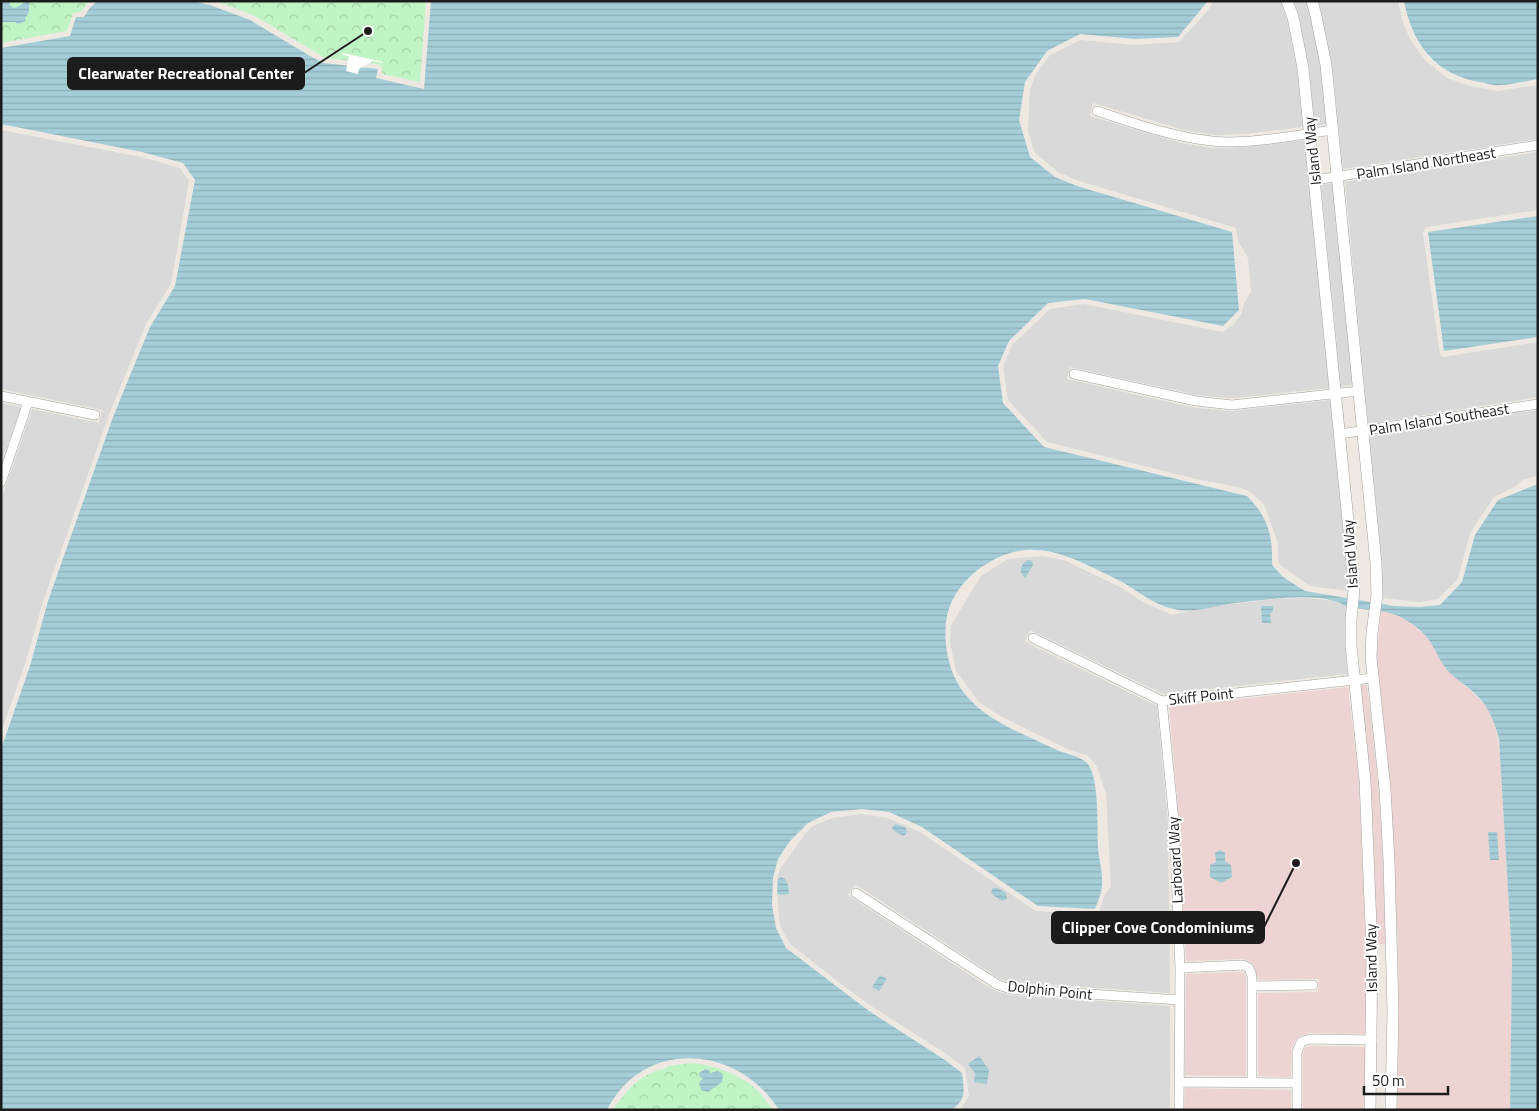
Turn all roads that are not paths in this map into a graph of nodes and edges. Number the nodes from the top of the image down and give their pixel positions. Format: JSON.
{"nodes":[{"id":1,"x":1287,"y":1,"type":"edge"},
{"id":2,"x":1312,"y":1,"type":"edge"},
{"id":3,"x":1097,"y":111,"type":"dead end"},
{"id":4,"x":1333,"y":130,"type":"junction"},
{"id":5,"x":1310,"y":133,"type":"junction"},
{"id":6,"x":1538,"y":145,"type":"edge"},
{"id":7,"x":1338,"y":176,"type":"junction"},
{"id":8,"x":1315,"y":180,"type":"junction"},
{"id":9,"x":1074,"y":374,"type":"dead end"},
{"id":10,"x":1359,"y":391,"type":"junction"},
{"id":11,"x":1336,"y":393,"type":"junction"},
{"id":12,"x":1,"y":396,"type":"edge"},
{"id":13,"x":28,"y":402,"type":"junction"},
{"id":14,"x":1538,"y":404,"type":"edge"},
{"id":15,"x":95,"y":415,"type":"dead end"},
{"id":16,"x":1363,"y":431,"type":"junction"},
{"id":17,"x":1340,"y":434,"type":"junction"},
{"id":18,"x":1,"y":482,"type":"edge"},
{"id":19,"x":1033,"y":638,"type":"dead end"},
{"id":20,"x":1373,"y":678,"type":"junction"},
{"id":21,"x":1353,"y":679,"type":"junction"},
{"id":22,"x":1162,"y":701,"type":"junction"},
{"id":23,"x":856,"y":892,"type":"dead end"},
{"id":24,"x":1392,"y":950,"type":"junction"},
{"id":25,"x":1372,"y":951,"type":"junction"},
{"id":26,"x":1180,"y":968,"type":"junction"},
{"id":27,"x":1252,"y":986,"type":"junction"},
{"id":28,"x":1313,"y":986,"type":"dead end"},
{"id":29,"x":1180,"y":1000,"type":"junction"},
{"id":30,"x":1372,"y":1040,"type":"junction"},
{"id":31,"x":1179,"y":1082,"type":"junction"},
{"id":32,"x":1252,"y":1083,"type":"junction"},
{"id":33,"x":1297,"y":1084,"type":"junction"},
{"id":34,"x":1178,"y":1110,"type":"edge"},
{"id":35,"x":1297,"y":1110,"type":"edge"},
{"id":36,"x":1370,"y":1110,"type":"edge"},
{"id":37,"x":1391,"y":1110,"type":"edge"}],
"edges":[{"from":1,"to":5,"type":"street","name":"Island Way"},
{"from":2,"to":4,"type":"street","name":"Island Way"},
{"from":3,"to":5,"type":"street"},
{"from":4,"to":5,"type":"street"},
{"from":4,"to":7,"type":"street","name":"Island Way"},
{"from":5,"to":8,"type":"street","name":"Island Way"},
{"from":6,"to":7,"type":"street","name":"Palm Island Northeast"},
{"from":7,"to":8,"type":"street","name":"Palm Island Northeast"},
{"from":7,"to":10,"type":"street","name":"Island Way"},
{"from":8,"to":11,"type":"street","name":"Island Way"},
{"from":9,"to":11,"type":"street"},
{"from":10,"to":11,"type":"street"},
{"from":10,"to":16,"type":"street","name":"Island Way"},
{"from":11,"to":17,"type":"street","name":"Island Way"},
{"from":12,"to":13,"type":"street"},
{"from":13,"to":15,"type":"street"},
{"from":13,"to":18,"type":"street"},
{"from":14,"to":16,"type":"street","name":"Palm Island Southeast"},
{"from":16,"to":17,"type":"street","name":"Palm Island Southeast"},
{"from":16,"to":20,"type":"street","name":"Island Way"},
{"from":17,"to":21,"type":"street","name":"Island Way"},
{"from":19,"to":22,"type":"street","name":"Skiff Point"},
{"from":20,"to":21,"type":"street","name":"Skiff Point"},
{"from":20,"to":24,"type":"street","name":"Island Way"},
{"from":21,"to":22,"type":"street","name":"Skiff Point"},
{"from":21,"to":25,"type":"street","name":"Island Way"},
{"from":22,"to":26,"type":"street","name":"Larboard Way"},
{"from":23,"to":29,"type":"street","name":"Dolphin Point"},
{"from":24,"to":25,"type":"street"},
{"from":24,"to":37,"type":"street","name":"Island Way"},
{"from":25,"to":30,"type":"street","name":"Island Way"},
{"from":26,"to":27,"type":"street"},
{"from":26,"to":29,"type":"street","name":"Larboard Way"},
{"from":27,"to":28,"type":"street"},
{"from":27,"to":32,"type":"street"},
{"from":29,"to":31,"type":"street","name":"Larboard Way"},
{"from":30,"to":33,"type":"street"},
{"from":30,"to":36,"type":"street","name":"Island Way"},
{"from":31,"to":32,"type":"street"},
{"from":31,"to":34,"type":"street","name":"Larboard Way"},
{"from":32,"to":33,"type":"street"},
{"from":33,"to":35,"type":"street"}]}
